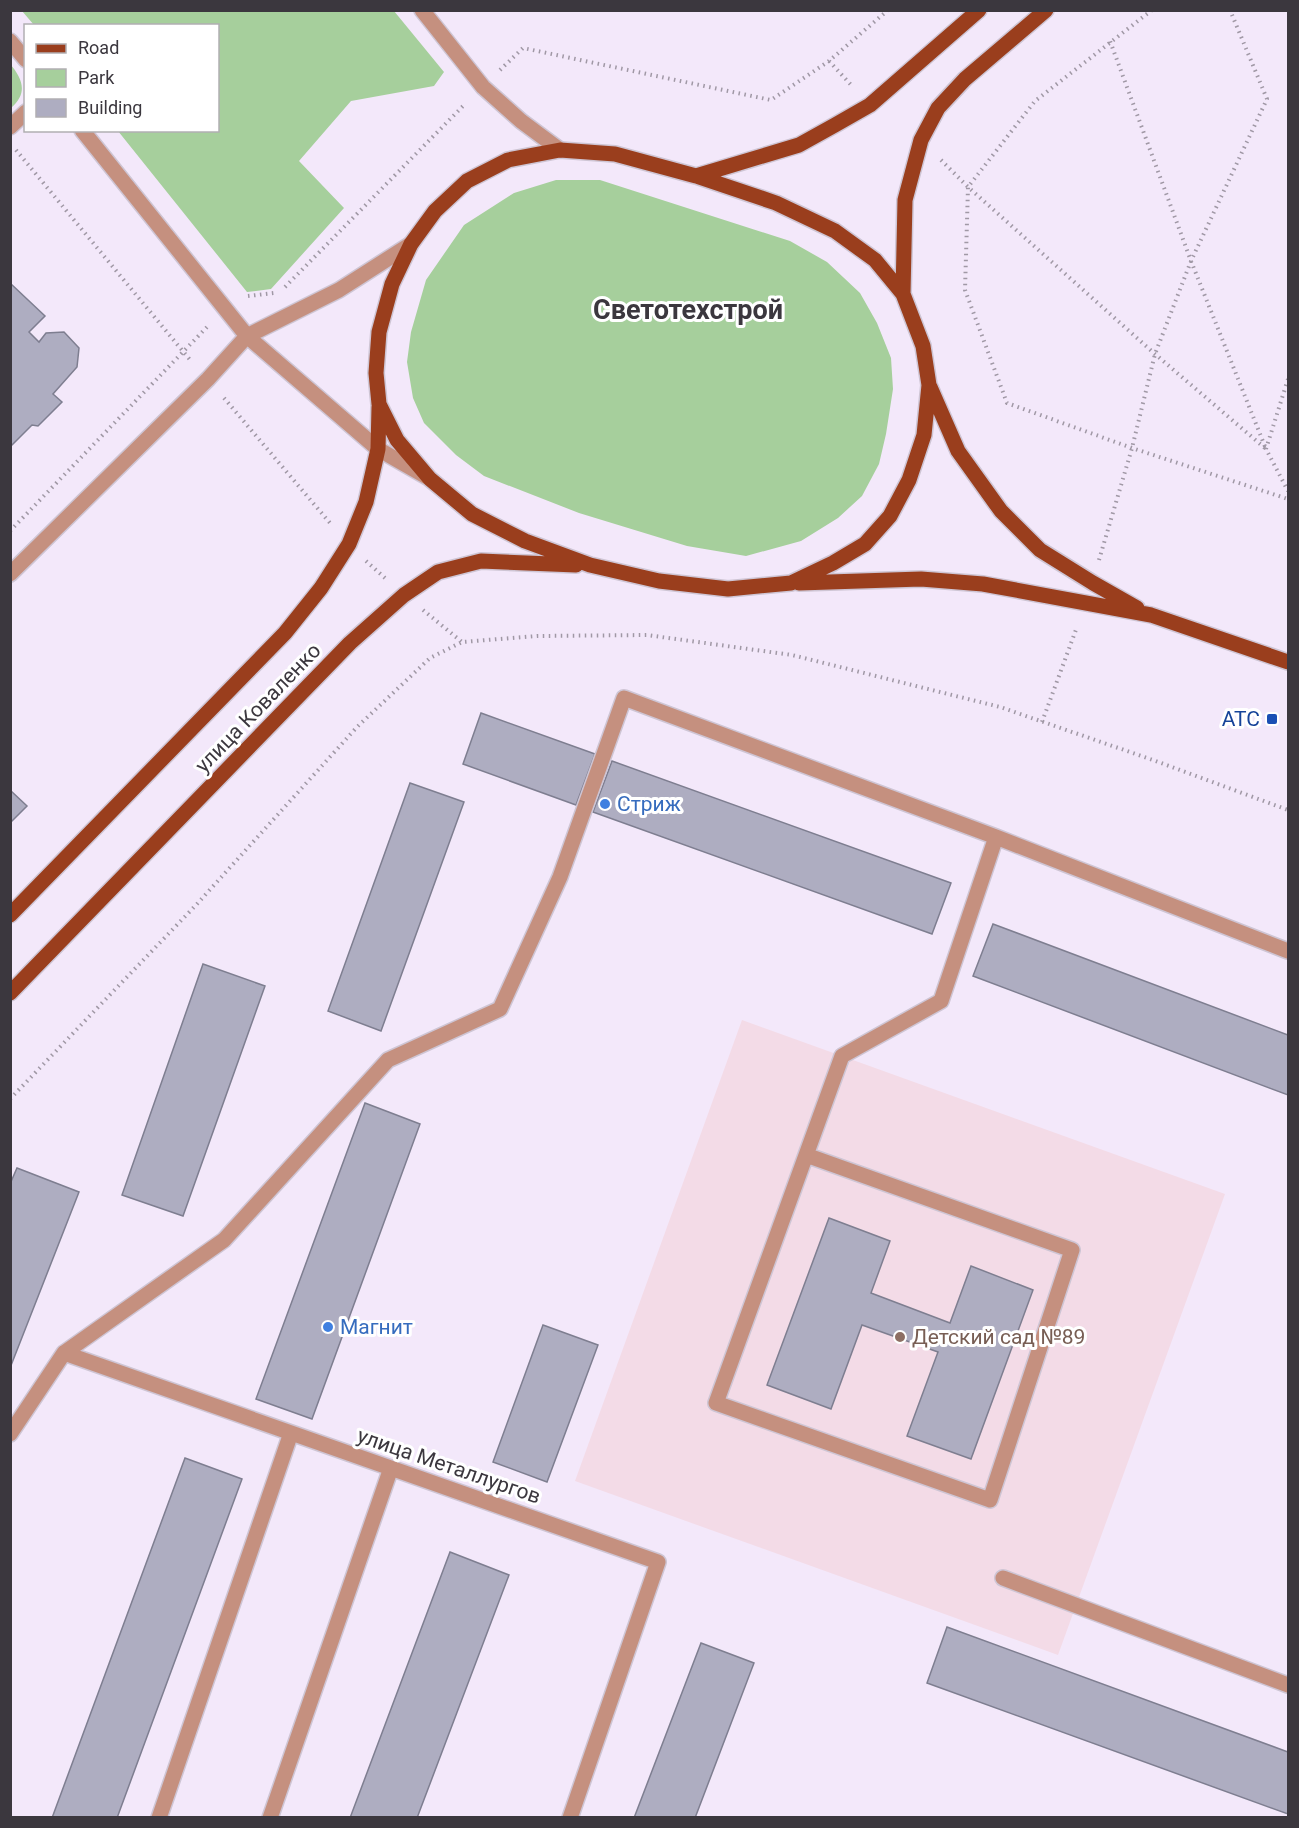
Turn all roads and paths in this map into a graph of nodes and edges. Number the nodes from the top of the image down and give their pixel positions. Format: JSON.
{"nodes":[{"id":1,"x":422,"y":10,"type":"edge"},
{"id":2,"x":980,"y":10,"type":"edge"},
{"id":3,"x":1046,"y":10,"type":"edge"},
{"id":4,"x":1152,"y":10,"type":"edge"},
{"id":5,"x":1230,"y":10,"type":"edge"},
{"id":6,"x":10,"y":41,"type":"edge"},
{"id":7,"x":1110,"y":41,"type":"junction"},
{"id":8,"x":24,"y":58,"type":"edge"},
{"id":9,"x":24,"y":114,"type":"edge"},
{"id":10,"x":10,"y":127,"type":"edge"},
{"id":11,"x":84,"y":132,"type":"edge"},
{"id":12,"x":10,"y":144,"type":"edge"},
{"id":13,"x":560,"y":150,"type":"junction"},
{"id":14,"x":696,"y":176,"type":"junction"},
{"id":15,"x":968,"y":187,"type":"junction"},
{"id":16,"x":411,"y":244,"type":"junction"},
{"id":17,"x":1191,"y":261,"type":"junction"},
{"id":18,"x":903,"y":294,"type":"junction"},
{"id":19,"x":247,"y":336,"type":"junction"},
{"id":20,"x":1155,"y":354,"type":"junction"},
{"id":21,"x":208,"y":379,"type":"junction"},
{"id":22,"x":1288,"y":379,"type":"edge"},
{"id":23,"x":929,"y":385,"type":"junction"},
{"id":24,"x":379,"y":404,"type":"junction"},
{"id":25,"x":1132,"y":448,"type":"junction"},
{"id":26,"x":1266,"y":448,"type":"junction"},
{"id":27,"x":378,"y":449,"type":"junction"},
{"id":28,"x":430,"y":479,"type":"junction"},
{"id":29,"x":1288,"y":491,"type":"edge"},
{"id":30,"x":1288,"y":499,"type":"edge"},
{"id":31,"x":349,"y":544,"type":"junction"},
{"id":32,"x":590,"y":565,"type":"junction"},
{"id":33,"x":10,"y":574,"type":"edge"},
{"id":34,"x":791,"y":583,"type":"junction"},
{"id":35,"x":1093,"y":583,"type":"junction"},
{"id":36,"x":404,"y":595,"type":"junction"},
{"id":37,"x":1086,"y":603,"type":"junction"},
{"id":38,"x":1150,"y":615,"type":"junction"},
{"id":39,"x":462,"y":642,"type":"dead end"},
{"id":40,"x":1288,"y":662,"type":"edge"},
{"id":41,"x":1042,"y":722,"type":"dead end"},
{"id":42,"x":996,"y":837,"type":"junction"},
{"id":43,"x":10,"y":915,"type":"edge"},
{"id":44,"x":1288,"y":951,"type":"edge"},
{"id":45,"x":10,"y":993,"type":"edge"},
{"id":46,"x":806,"y":1155,"type":"junction"},
{"id":47,"x":64,"y":1353,"type":"junction"},
{"id":48,"x":291,"y":1433,"type":"junction"},
{"id":49,"x":10,"y":1434,"type":"edge"},
{"id":50,"x":391,"y":1468,"type":"junction"},
{"id":51,"x":1003,"y":1578,"type":"dead end"},
{"id":52,"x":1288,"y":1685,"type":"edge"},
{"id":53,"x":159,"y":1818,"type":"edge"},
{"id":54,"x":270,"y":1818,"type":"edge"},
{"id":55,"x":570,"y":1818,"type":"edge"}],
"edges":[{"from":1,"to":13,"type":"street"},
{"from":2,"to":14,"type":"main road"},
{"from":3,"to":18,"type":"main road"},
{"from":4,"to":7,"type":"path"},
{"from":5,"to":17,"type":"path"},
{"from":6,"to":8,"type":"street"},
{"from":7,"to":15,"type":"path"},
{"from":7,"to":17,"type":"path"},
{"from":9,"to":10,"type":"street"},
{"from":11,"to":19,"type":"street"},
{"from":12,"to":21,"type":"path"},
{"from":13,"to":14,"type":"main road"},
{"from":13,"to":16,"type":"main road"},
{"from":14,"to":18,"type":"main road"},
{"from":15,"to":20,"type":"path"},
{"from":15,"to":25,"type":"path"},
{"from":16,"to":19,"type":"street"},
{"from":16,"to":24,"type":"main road"},
{"from":17,"to":20,"type":"path"},
{"from":17,"to":26,"type":"path"},
{"from":18,"to":23,"type":"main road"},
{"from":19,"to":21,"type":"street"},
{"from":19,"to":27,"type":"street"},
{"from":20,"to":25,"type":"path"},
{"from":20,"to":26,"type":"path"},
{"from":21,"to":31,"type":"path"},
{"from":21,"to":33,"type":"street"},
{"from":22,"to":26,"type":"path"},
{"from":23,"to":34,"type":"main road"},
{"from":23,"to":35,"type":"main road"},
{"from":24,"to":27,"type":"main road","name":"улица Коваленко"},
{"from":24,"to":28,"type":"main road"},
{"from":25,"to":30,"type":"path"},
{"from":25,"to":35,"type":"path"},
{"from":26,"to":29,"type":"path"},
{"from":27,"to":28,"type":"street"},
{"from":27,"to":31,"type":"main road","name":"улица Коваленко"},
{"from":28,"to":32,"type":"main road"},
{"from":31,"to":36,"type":"path"},
{"from":31,"to":43,"type":"main road","name":"улица Коваленко"},
{"from":32,"to":34,"type":"main road"},
{"from":32,"to":36,"type":"main road","name":"улица Коваленко"},
{"from":34,"to":37,"type":"main road"},
{"from":35,"to":38,"type":"main road"},
{"from":36,"to":39,"type":"path"},
{"from":36,"to":45,"type":"main road","name":"улица Коваленко"},
{"from":37,"to":38,"type":"main road"},
{"from":37,"to":41,"type":"path"},
{"from":38,"to":40,"type":"main road"},
{"from":42,"to":44,"type":"street"},
{"from":42,"to":46,"type":"street"},
{"from":42,"to":47,"type":"street"},
{"from":46,"to":46,"type":"street"},
{"from":47,"to":48,"type":"street","name":"улица Металлургов"},
{"from":47,"to":49,"type":"street"},
{"from":48,"to":50,"type":"street","name":"улица Металлургов"},
{"from":48,"to":53,"type":"street"},
{"from":50,"to":54,"type":"street"},
{"from":50,"to":55,"type":"street","name":"улица Металлургов"},
{"from":51,"to":52,"type":"street"}]}
